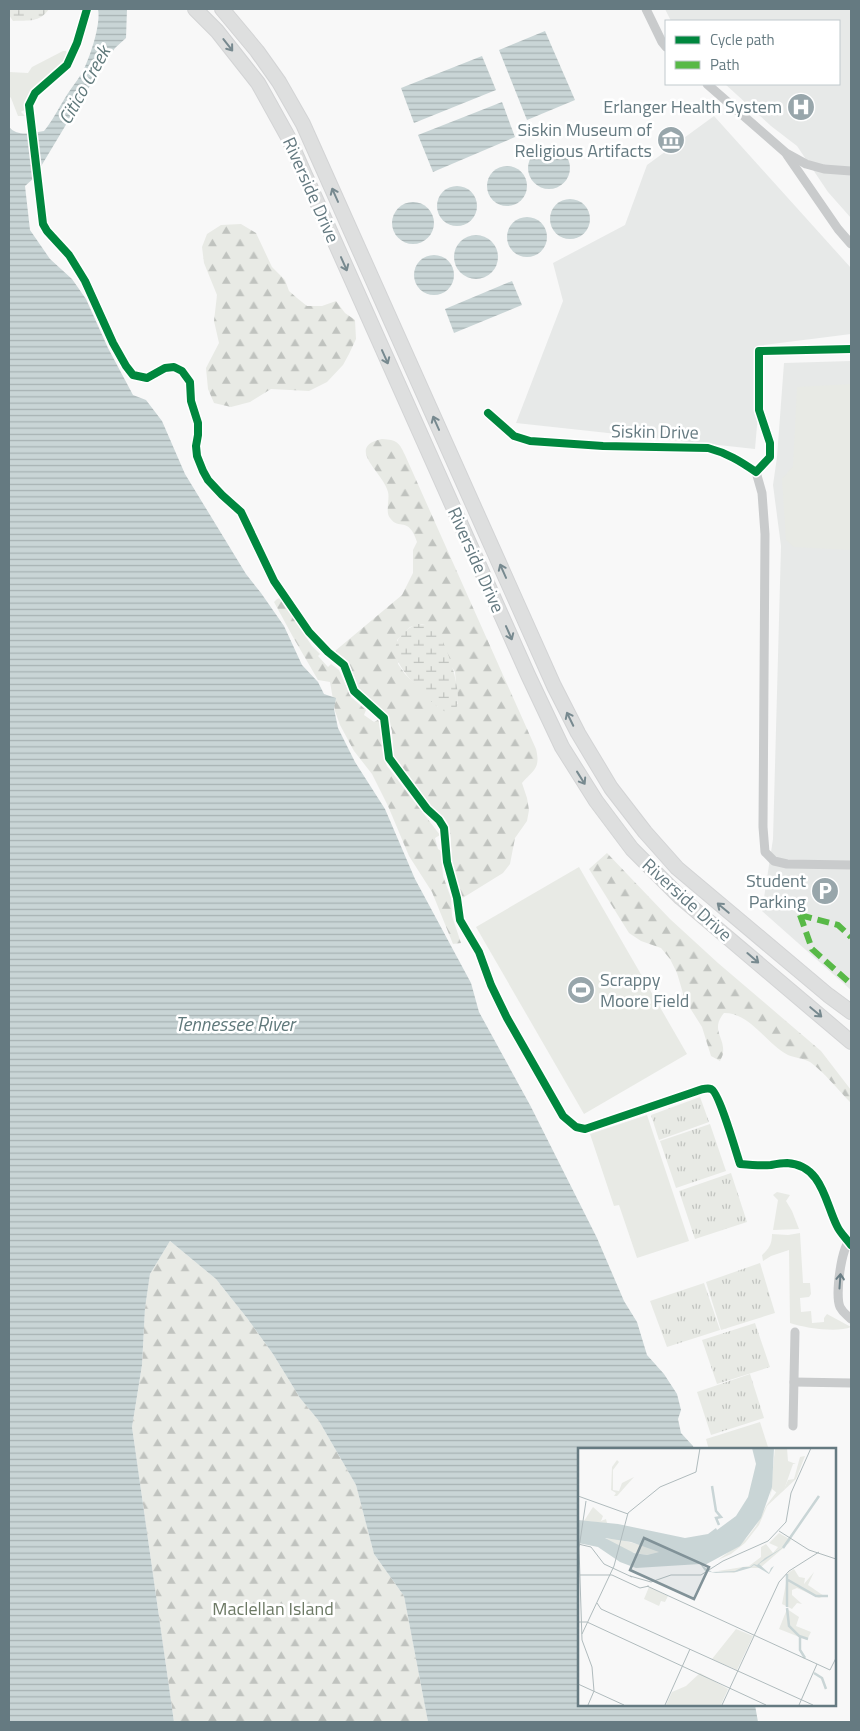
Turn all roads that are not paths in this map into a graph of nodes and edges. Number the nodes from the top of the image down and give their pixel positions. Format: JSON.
{"nodes":[{"id":1,"x":195,"y":9,"type":"edge"},
{"id":2,"x":222,"y":9,"type":"edge"},
{"id":3,"x":646,"y":9,"type":"edge"},
{"id":4,"x":665,"y":46,"type":"edge"},
{"id":5,"x":708,"y":85,"type":"edge"},
{"id":6,"x":786,"y":153,"type":"junction"},
{"id":7,"x":851,"y":171,"type":"edge"},
{"id":8,"x":851,"y":244,"type":"edge"},
{"id":9,"x":851,"y":349,"type":"edge"},
{"id":10,"x":488,"y":413,"type":"dead end"},
{"id":11,"x":756,"y":472,"type":"junction"},
{"id":12,"x":851,"y":865,"type":"edge"},
{"id":13,"x":851,"y":1012,"type":"edge"},
{"id":14,"x":851,"y":1042,"type":"edge"},
{"id":15,"x":850,"y":1240,"type":"edge"},
{"id":16,"x":851,"y":1318,"type":"edge"},
{"id":17,"x":796,"y":1332,"type":"dead end"},
{"id":18,"x":794,"y":1382,"type":"junction"},
{"id":19,"x":851,"y":1383,"type":"edge"},
{"id":20,"x":793,"y":1426,"type":"dead end"}],
"edges":[{"from":1,"to":14,"type":"main road","name":"Riverside Drive","one_way":true},
{"from":13,"to":2,"type":"main road","name":"Riverside Drive","one_way":true},
{"from":3,"to":4,"type":"street"},
{"from":5,"to":6,"type":"street"},
{"from":6,"to":7,"type":"street"},
{"from":6,"to":8,"type":"street"},
{"from":9,"to":11,"type":"street"},
{"from":10,"to":11,"type":"street","name":"Siskin Drive"},
{"from":11,"to":12,"type":"street"},
{"from":16,"to":15,"type":"street","one_way":true},
{"from":17,"to":18,"type":"street"},
{"from":18,"to":19,"type":"street"},
{"from":18,"to":20,"type":"street"}]}
